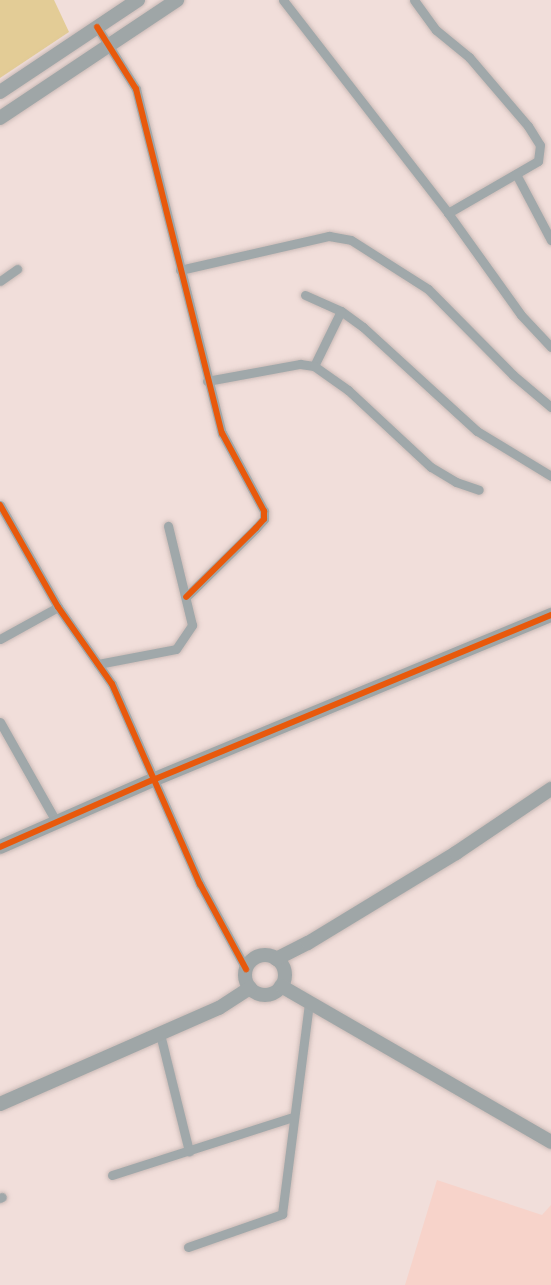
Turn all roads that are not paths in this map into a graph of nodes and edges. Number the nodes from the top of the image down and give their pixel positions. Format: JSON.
{"nodes":[{"id":1,"x":138,"y":0,"type":"edge"},
{"id":2,"x":177,"y":0,"type":"edge"},
{"id":3,"x":283,"y":0,"type":"edge"},
{"id":4,"x":414,"y":0,"type":"edge"},
{"id":5,"x":97,"y":27,"type":"junction"},
{"id":6,"x":109,"y":45,"type":"junction"},
{"id":7,"x":0,"y":92,"type":"edge"},
{"id":8,"x":1,"y":116,"type":"edge"},
{"id":9,"x":516,"y":174,"type":"junction"},
{"id":10,"x":448,"y":213,"type":"junction"},
{"id":11,"x":551,"y":240,"type":"edge"},
{"id":12,"x":17,"y":269,"type":"dead end"},
{"id":13,"x":180,"y":270,"type":"junction"},
{"id":14,"x":0,"y":281,"type":"edge"},
{"id":15,"x":305,"y":295,"type":"dead end"},
{"id":16,"x":340,"y":311,"type":"junction"},
{"id":17,"x":551,"y":347,"type":"edge"},
{"id":18,"x":314,"y":366,"type":"junction"},
{"id":19,"x":207,"y":381,"type":"junction"},
{"id":20,"x":551,"y":407,"type":"edge"},
{"id":21,"x":551,"y":476,"type":"edge"},
{"id":22,"x":479,"y":490,"type":"dead end"},
{"id":23,"x":0,"y":505,"type":"edge"},
{"id":24,"x":168,"y":526,"type":"dead end"},
{"id":25,"x":186,"y":597,"type":"junction"},
{"id":26,"x":58,"y":607,"type":"junction"},
{"id":27,"x":551,"y":615,"type":"edge"},
{"id":28,"x":0,"y":639,"type":"edge"},
{"id":29,"x":98,"y":664,"type":"junction"},
{"id":30,"x":0,"y":722,"type":"edge"},
{"id":31,"x":10,"y":738,"type":"junction"},
{"id":32,"x":0,"y":743,"type":"edge"},
{"id":33,"x":155,"y":779,"type":"junction"},
{"id":34,"x":551,"y":789,"type":"edge"},
{"id":35,"x":57,"y":824,"type":"junction"},
{"id":36,"x":0,"y":848,"type":"edge"},
{"id":37,"x":276,"y":959,"type":"junction"},
{"id":38,"x":246,"y":969,"type":"junction"},
{"id":39,"x":281,"y":986,"type":"junction"},
{"id":40,"x":250,"y":988,"type":"junction"},
{"id":41,"x":309,"y":1002,"type":"junction"},
{"id":42,"x":160,"y":1034,"type":"junction"},
{"id":43,"x":0,"y":1104,"type":"edge"},
{"id":44,"x":293,"y":1117,"type":"junction"},
{"id":45,"x":551,"y":1142,"type":"edge"},
{"id":46,"x":189,"y":1151,"type":"junction"},
{"id":47,"x":112,"y":1175,"type":"dead end"},
{"id":48,"x":188,"y":1247,"type":"dead end"}],
"edges":[{"from":1,"to":5,"type":"main road"},
{"from":2,"to":6,"type":"main road"},
{"from":3,"to":10,"type":"street"},
{"from":4,"to":9,"type":"street"},
{"from":5,"to":6,"type":"street"},
{"from":5,"to":7,"type":"main road"},
{"from":6,"to":8,"type":"main road"},
{"from":6,"to":13,"type":"street"},
{"from":9,"to":10,"type":"street"},
{"from":9,"to":11,"type":"street"},
{"from":10,"to":17,"type":"street"},
{"from":12,"to":14,"type":"street"},
{"from":13,"to":19,"type":"street"},
{"from":13,"to":20,"type":"street"},
{"from":15,"to":16,"type":"street"},
{"from":16,"to":18,"type":"street"},
{"from":16,"to":21,"type":"street"},
{"from":18,"to":19,"type":"street"},
{"from":18,"to":22,"type":"street"},
{"from":19,"to":25,"type":"street"},
{"from":23,"to":26,"type":"street"},
{"from":24,"to":25,"type":"street"},
{"from":25,"to":29,"type":"street"},
{"from":26,"to":28,"type":"street"},
{"from":26,"to":29,"type":"street"},
{"from":27,"to":33,"type":"main road"},
{"from":29,"to":33,"type":"street"},
{"from":30,"to":31,"type":"street"},
{"from":31,"to":32,"type":"street"},
{"from":31,"to":35,"type":"street"},
{"from":33,"to":35,"type":"main road"},
{"from":33,"to":38,"type":"street"},
{"from":34,"to":37,"type":"main road"},
{"from":35,"to":36,"type":"main road"},
{"from":37,"to":38,"type":"main road"},
{"from":37,"to":39,"type":"main road"},
{"from":38,"to":40,"type":"main road"},
{"from":39,"to":40,"type":"main road"},
{"from":39,"to":41,"type":"main road"},
{"from":40,"to":42,"type":"main road"},
{"from":41,"to":44,"type":"street"},
{"from":41,"to":45,"type":"main road"},
{"from":42,"to":43,"type":"main road"},
{"from":42,"to":46,"type":"street"},
{"from":44,"to":46,"type":"street"},
{"from":44,"to":48,"type":"street"},
{"from":46,"to":47,"type":"street"}]}
